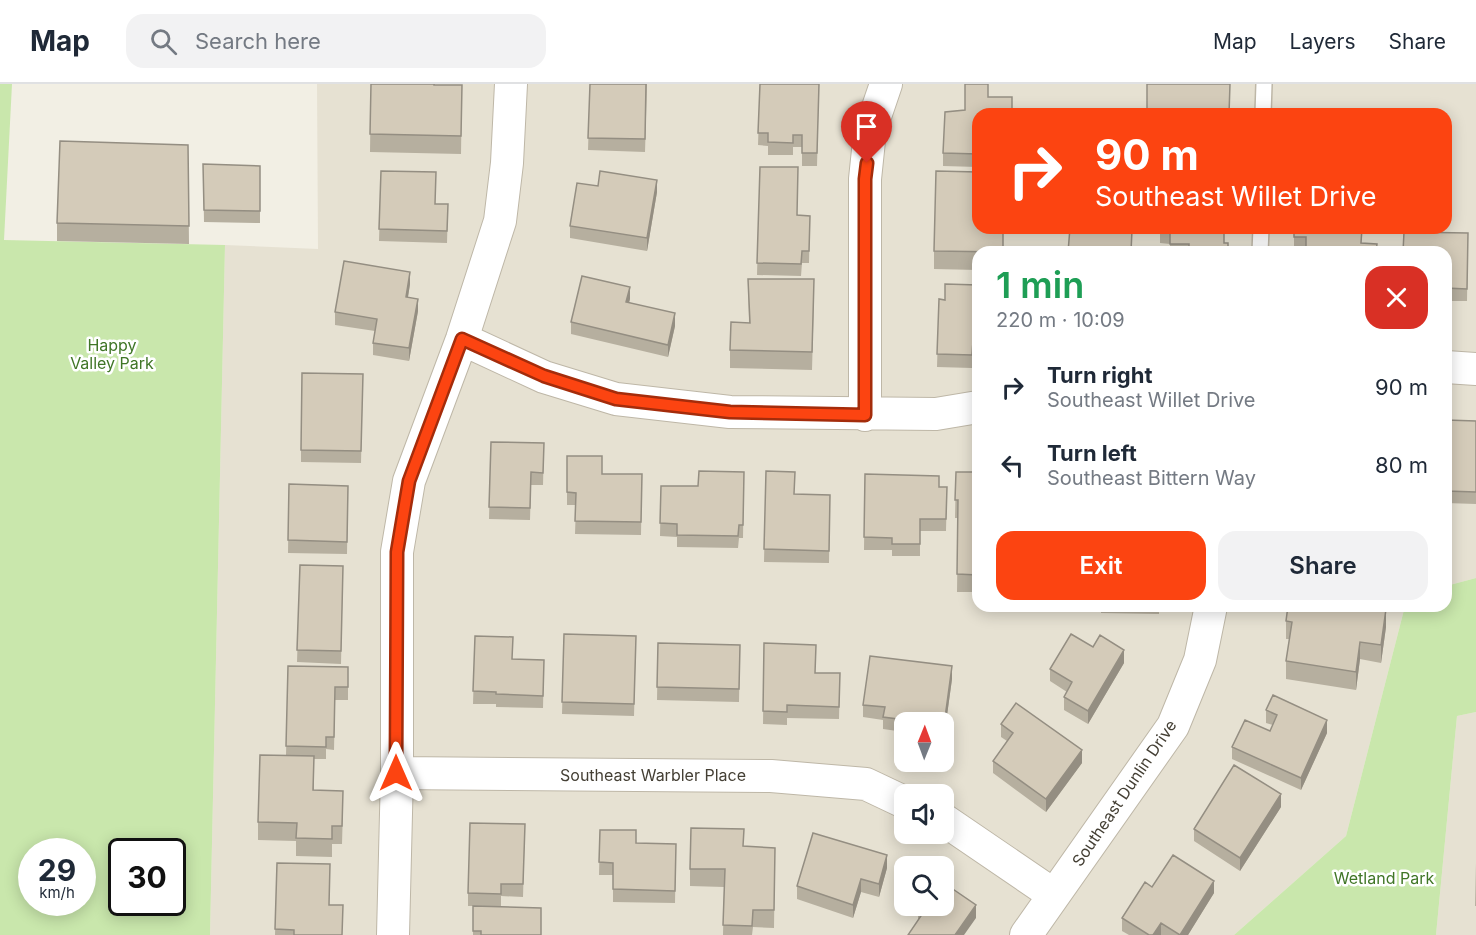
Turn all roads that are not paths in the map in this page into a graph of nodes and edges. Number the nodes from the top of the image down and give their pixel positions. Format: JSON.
{"nodes":[{"id":1,"x":511,"y":84,"type":"edge"},
{"id":2,"x":886,"y":84,"type":"edge"},
{"id":3,"x":1264,"y":84,"type":"edge"},
{"id":4,"x":1263,"y":108,"type":"edge"},
{"id":5,"x":462,"y":339,"type":"junction"},
{"id":6,"x":1452,"y":367,"type":"edge"},
{"id":7,"x":1476,"y":369,"type":"edge"},
{"id":8,"x":972,"y":408,"type":"edge"},
{"id":9,"x":865,"y":415,"type":"junction"},
{"id":10,"x":1210,"y":612,"type":"edge"},
{"id":11,"x":396,"y":773,"type":"junction"},
{"id":12,"x":894,"y":797,"type":"edge"},
{"id":13,"x":954,"y":827,"type":"edge"},
{"id":14,"x":1054,"y":895,"type":"junction"},
{"id":15,"x":393,"y":935,"type":"edge"},
{"id":16,"x":1026,"y":935,"type":"edge"}],
"edges":[{"from":1,"to":5,"type":"street"},
{"from":2,"to":9,"type":"street"},
{"from":3,"to":4,"type":"lane"},
{"from":5,"to":9,"type":"street"},
{"from":5,"to":11,"type":"street"},
{"from":6,"to":7,"type":"street"},
{"from":8,"to":9,"type":"street"},
{"from":10,"to":14,"type":"street","name":"Southeast Dunlin Drive"},
{"from":11,"to":12,"type":"street","name":"Southeast Warbler Place"},
{"from":11,"to":15,"type":"street"},
{"from":13,"to":14,"type":"street"},
{"from":14,"to":16,"type":"street","name":"Southeast Dunlin Drive"}]}
